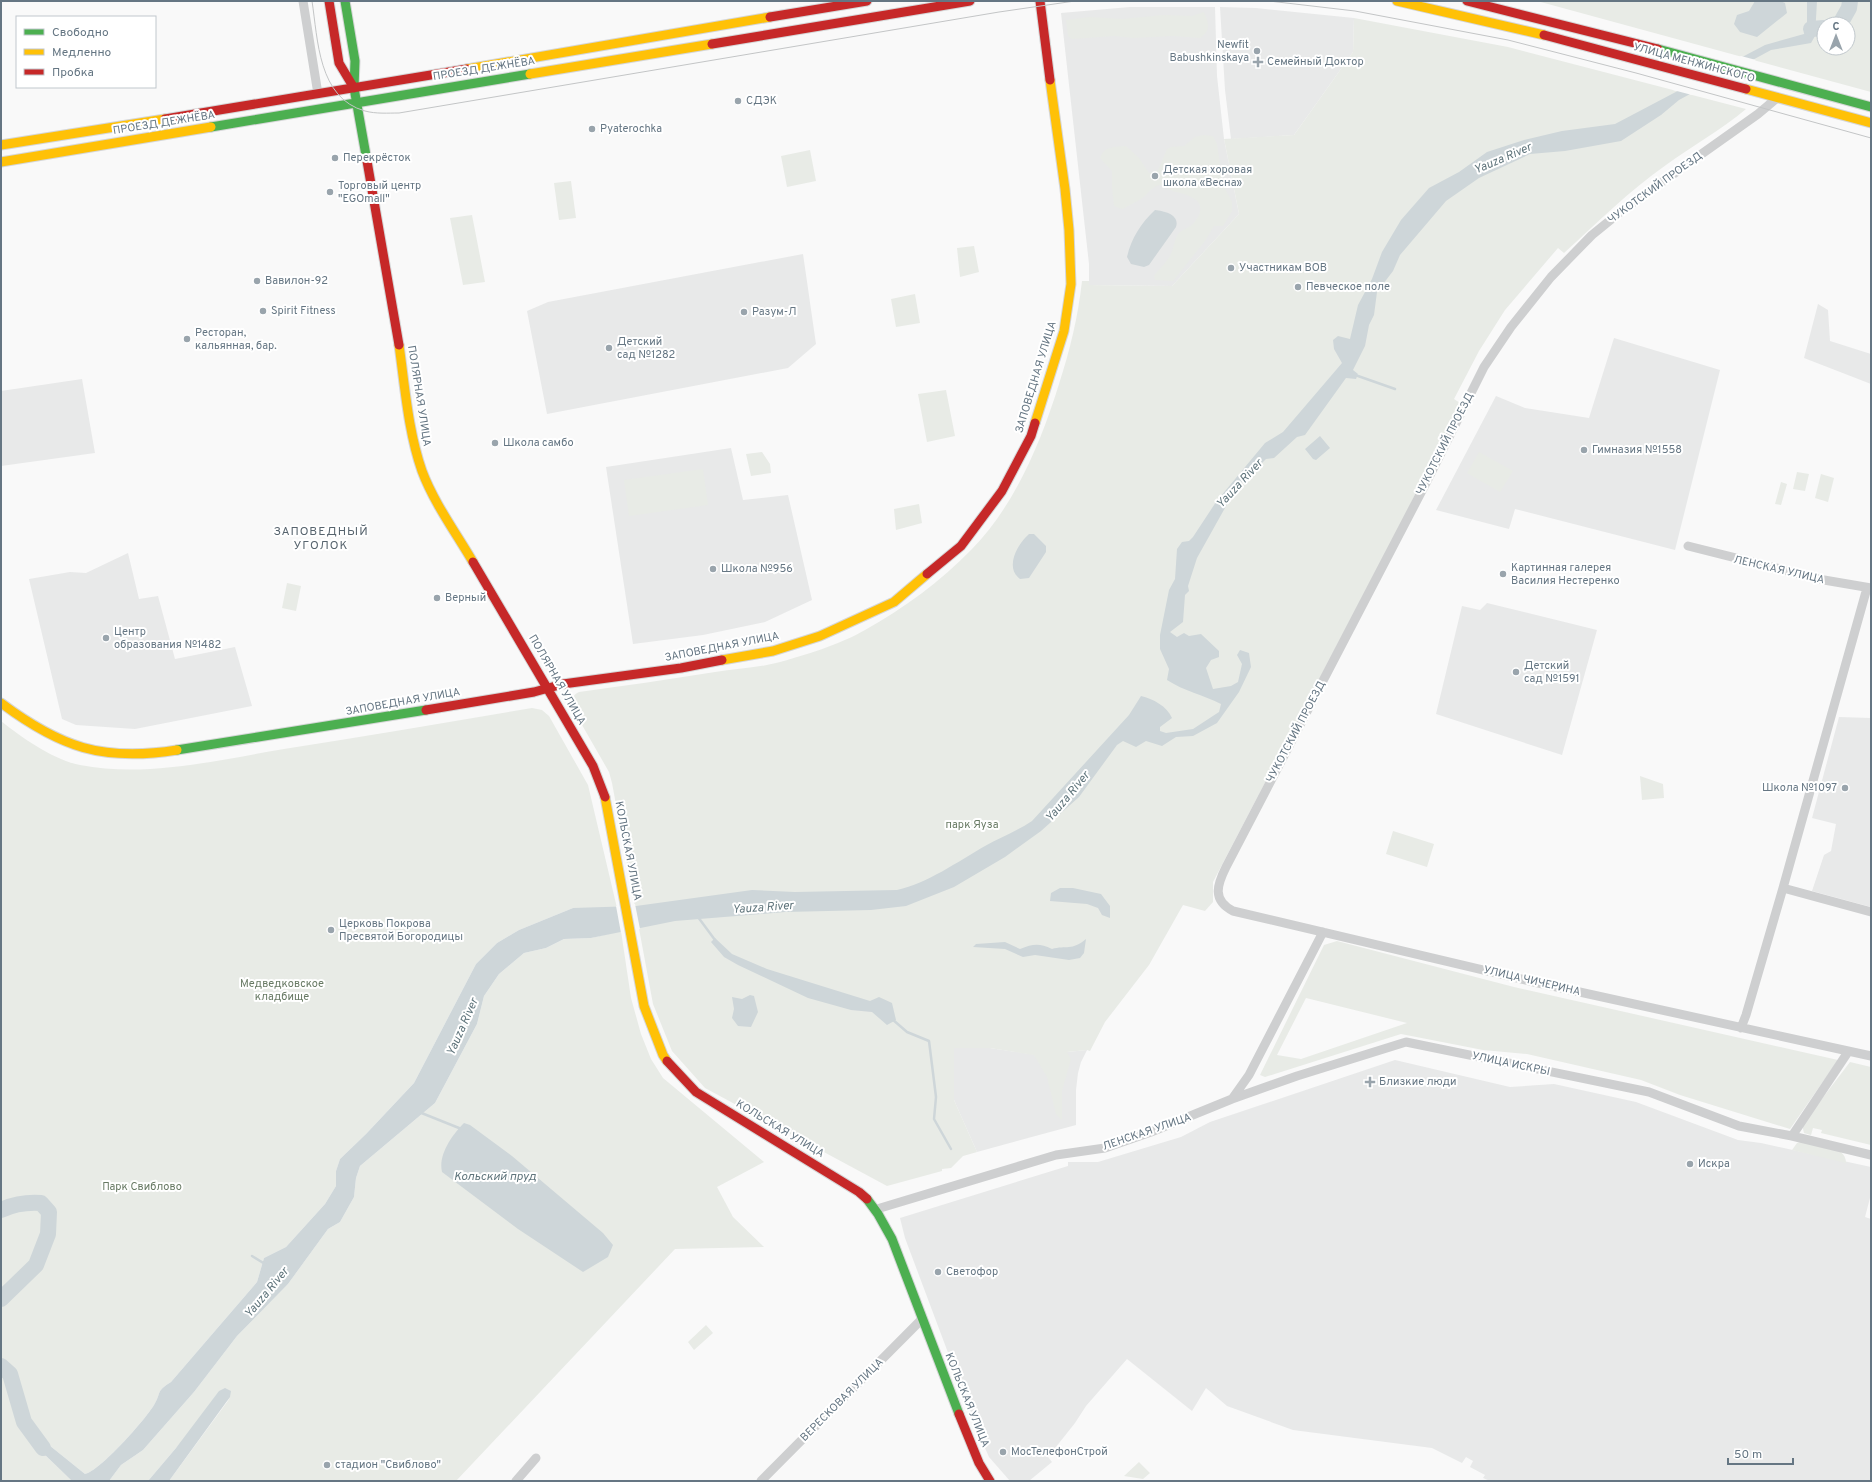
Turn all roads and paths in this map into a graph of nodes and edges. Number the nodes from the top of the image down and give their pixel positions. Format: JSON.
{"nodes":[{"id":1,"x":303,"y":1,"type":"edge"},
{"id":2,"x":329,"y":1,"type":"edge"},
{"id":3,"x":345,"y":1,"type":"edge"},
{"id":4,"x":867,"y":1,"type":"edge"},
{"id":5,"x":970,"y":1,"type":"edge"},
{"id":6,"x":1040,"y":1,"type":"edge"},
{"id":7,"x":1397,"y":1,"type":"edge"},
{"id":8,"x":1467,"y":1,"type":"edge"},
{"id":9,"x":1513,"y":1,"type":"edge"},
{"id":10,"x":1512,"y":11,"type":"junction"},
{"id":11,"x":1510,"y":26,"type":"junction"},
{"id":12,"x":354,"y":88,"type":"junction"},
{"id":13,"x":318,"y":94,"type":"junction"},
{"id":14,"x":1777,"y":98,"type":"junction"},
{"id":15,"x":356,"y":102,"type":"junction"},
{"id":16,"x":1871,"y":108,"type":"edge"},
{"id":17,"x":1871,"y":123,"type":"edge"},
{"id":18,"x":1,"y":145,"type":"edge"},
{"id":19,"x":1,"y":162,"type":"edge"},
{"id":20,"x":1688,"y":546,"type":"dead end"},
{"id":21,"x":1869,"y":588,"type":"edge"},
{"id":22,"x":549,"y":688,"type":"junction"},
{"id":23,"x":1,"y":703,"type":"edge"},
{"id":24,"x":600,"y":784,"type":"joint"},
{"id":25,"x":1221,"y":877,"type":"joint"},
{"id":26,"x":1783,"y":888,"type":"junction"},
{"id":27,"x":1871,"y":912,"type":"edge"},
{"id":28,"x":1323,"y":932,"type":"junction"},
{"id":29,"x":1741,"y":1028,"type":"junction"},
{"id":30,"x":1848,"y":1052,"type":"junction"},
{"id":31,"x":1871,"y":1056,"type":"edge"},
{"id":32,"x":1232,"y":1099,"type":"junction"},
{"id":33,"x":1792,"y":1136,"type":"junction"},
{"id":34,"x":1871,"y":1155,"type":"edge"},
{"id":35,"x":876,"y":1209,"type":"junction"},
{"id":36,"x":922,"y":1319,"type":"junction"},
{"id":37,"x":536,"y":1458,"type":"dead end"},
{"id":38,"x":516,"y":1481,"type":"edge"},
{"id":39,"x":760,"y":1481,"type":"edge"},
{"id":40,"x":990,"y":1481,"type":"edge"}],
"edges":[{"from":1,"to":13,"type":"street"},
{"from":2,"to":12,"type":"main road","name":"ПОЛЯРНАЯ УЛИЦА"},
{"from":3,"to":12,"type":"main road","name":"ПОЛЯРНАЯ УЛИЦА"},
{"from":4,"to":12,"type":"main road","name":"ПРОЕЗД ДЕЖНЁВА"},
{"from":5,"to":15,"type":"main road","name":"ПРОЕЗД ДЕЖНЁВА"},
{"from":6,"to":22,"type":"main road","name":"ЗАПОВЕДНАЯ УЛИЦА"},
{"from":7,"to":11,"type":"main road"},
{"from":8,"to":10,"type":"main road"},
{"from":9,"to":10,"type":"main road"},
{"from":10,"to":11,"type":"main road"},
{"from":10,"to":16,"type":"main road","name":"УЛИЦА МЕНЖИНСКОГО"},
{"from":11,"to":14,"type":"main road","name":"УЛИЦА МЕНЖИНСКОГО"},
{"from":12,"to":13,"type":"main road","name":"ПРОЕЗД ДЕЖНЁВА"},
{"from":12,"to":15,"type":"main road","name":"ПОЛЯРНАЯ УЛИЦА"},
{"from":13,"to":18,"type":"main road","name":"ПРОЕЗД ДЕЖНЁВА"},
{"from":14,"to":17,"type":"main road","name":"УЛИЦА МЕНЖИНСКОГО"},
{"from":14,"to":25,"type":"street","name":"ЧУКОТСКИЙ ПРОЕЗД"},
{"from":15,"to":19,"type":"main road","name":"ПРОЕЗД ДЕЖНЁВА"},
{"from":15,"to":22,"type":"main road","name":"ПОЛЯРНАЯ УЛИЦА"},
{"from":20,"to":21,"type":"street","name":"ЛЕНСКАЯ УЛИЦА"},
{"from":21,"to":26,"type":"street"},
{"from":22,"to":23,"type":"main road","name":"ЗАПОВЕДНАЯ УЛИЦА"},
{"from":22,"to":24,"type":"main road","name":"ПОЛЯРНАЯ УЛИЦА"},
{"from":24,"to":35,"type":"main road","name":"КОЛЬСКАЯ УЛИЦА"},
{"from":25,"to":28,"type":"street","name":"УЛИЦА ЧИЧЕРИНА"},
{"from":26,"to":27,"type":"street"},
{"from":26,"to":29,"type":"street"},
{"from":28,"to":29,"type":"street","name":"УЛИЦА ЧИЧЕРИНА"},
{"from":28,"to":32,"type":"street"},
{"from":29,"to":30,"type":"street","name":"УЛИЦА ЧИЧЕРИНА"},
{"from":30,"to":31,"type":"street","name":"УЛИЦА ЧИЧЕРИНА"},
{"from":30,"to":33,"type":"street"},
{"from":32,"to":33,"type":"street","name":"УЛИЦА ИСКРЫ"},
{"from":32,"to":35,"type":"street","name":"ЛЕНСКАЯ УЛИЦА"},
{"from":33,"to":34,"type":"street","name":"УЛИЦА ИСКРЫ"},
{"from":35,"to":36,"type":"main road","name":"КОЛЬСКАЯ УЛИЦА"},
{"from":36,"to":39,"type":"street","name":"ВЕРЕСКОВАЯ УЛИЦА"},
{"from":36,"to":40,"type":"main road","name":"КОЛЬСКАЯ УЛИЦА"},
{"from":37,"to":38,"type":"street"}]}
